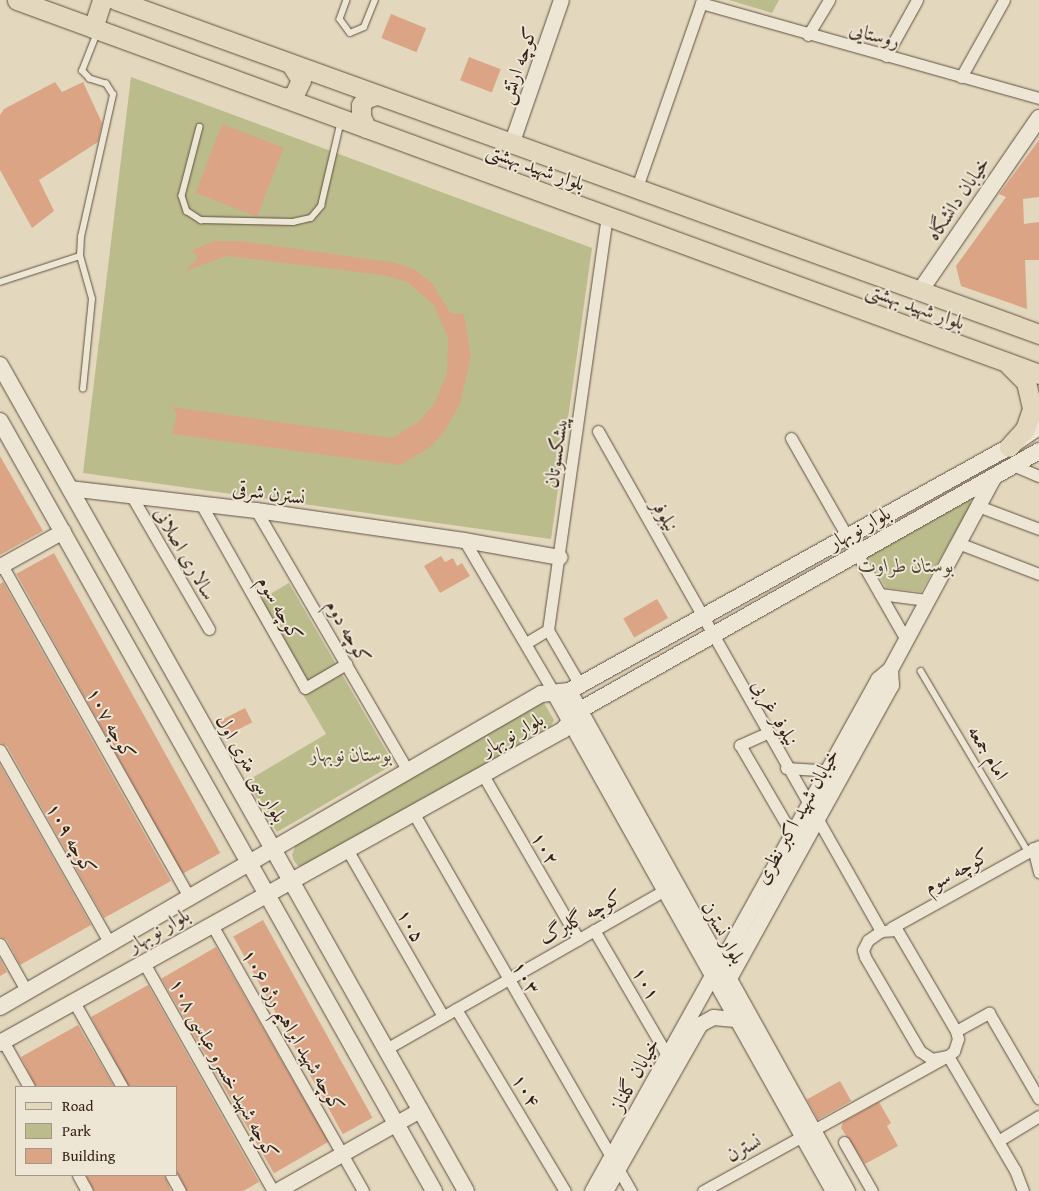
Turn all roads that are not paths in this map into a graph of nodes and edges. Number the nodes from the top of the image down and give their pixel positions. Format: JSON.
{"nodes":[{"id":1,"x":17,"y":0,"type":"edge"},
{"id":2,"x":102,"y":0,"type":"edge"},
{"id":3,"x":116,"y":0,"type":"edge"},
{"id":4,"x":347,"y":0,"type":"edge"},
{"id":5,"x":375,"y":0,"type":"edge"},
{"id":6,"x":561,"y":0,"type":"edge"},
{"id":7,"x":829,"y":0,"type":"edge"},
{"id":8,"x":917,"y":0,"type":"edge"},
{"id":9,"x":1004,"y":0,"type":"edge"},
{"id":10,"x":96,"y":29,"type":"junction"},
{"id":11,"x":808,"y":35,"type":"junction"},
{"id":12,"x":886,"y":56,"type":"junction"},
{"id":13,"x":291,"y":64,"type":"junction"},
{"id":14,"x":961,"y":77,"type":"junction"},
{"id":15,"x":377,"y":95,"type":"junction"},
{"id":16,"x":286,"y":98,"type":"junction"},
{"id":17,"x":1039,"y":98,"type":"edge"},
{"id":18,"x":341,"y":119,"type":"junction"},
{"id":19,"x":1036,"y":125,"type":"edge"},
{"id":20,"x":200,"y":127,"type":"dead end"},
{"id":21,"x":366,"y":128,"type":"junction"},
{"id":22,"x":511,"y":144,"type":"junction"},
{"id":23,"x":636,"y":190,"type":"junction"},
{"id":24,"x":606,"y":216,"type":"junction"},
{"id":25,"x":80,"y":256,"type":"junction"},
{"id":26,"x":0,"y":282,"type":"edge"},
{"id":27,"x":920,"y":291,"type":"junction"},
{"id":28,"x":1038,"y":334,"type":"edge"},
{"id":29,"x":997,"y":359,"type":"junction"},
{"id":30,"x":0,"y":365,"type":"edge"},
{"id":31,"x":1039,"y":374,"type":"edge"},
{"id":32,"x":83,"y":389,"type":"dead end"},
{"id":33,"x":0,"y":421,"type":"edge"},
{"id":34,"x":1039,"y":427,"type":"edge"},
{"id":35,"x":598,"y":431,"type":"dead end"},
{"id":36,"x":791,"y":438,"type":"dead end"},
{"id":37,"x":1009,"y":447,"type":"junction"},
{"id":38,"x":1039,"y":451,"type":"edge"},
{"id":39,"x":1015,"y":466,"type":"junction"},
{"id":40,"x":1039,"y":476,"type":"edge"},
{"id":41,"x":993,"y":478,"type":"junction"},
{"id":42,"x":69,"y":488,"type":"junction"},
{"id":43,"x":131,"y":495,"type":"junction"},
{"id":44,"x":46,"y":501,"type":"junction"},
{"id":45,"x":202,"y":504,"type":"junction"},
{"id":46,"x":978,"y":506,"type":"junction"},
{"id":47,"x":256,"y":510,"type":"junction"},
{"id":48,"x":86,"y":518,"type":"junction"},
{"id":49,"x":1039,"y":528,"type":"edge"},
{"id":50,"x":63,"y":531,"type":"junction"},
{"id":51,"x":846,"y":537,"type":"junction"},
{"id":52,"x":464,"y":540,"type":"junction"},
{"id":53,"x":958,"y":543,"type":"junction"},
{"id":54,"x":857,"y":555,"type":"junction"},
{"id":55,"x":559,"y":557,"type":"junction"},
{"id":56,"x":1,"y":565,"type":"edge"},
{"id":57,"x":1039,"y":574,"type":"edge"},
{"id":58,"x":880,"y":594,"type":"junction"},
{"id":59,"x":928,"y":600,"type":"junction"},
{"id":60,"x":702,"y":618,"type":"junction"},
{"id":61,"x":209,"y":629,"type":"dead end"},
{"id":62,"x":548,"y":630,"type":"junction"},
{"id":63,"x":712,"y":637,"type":"junction"},
{"id":64,"x":906,"y":640,"type":"junction"},
{"id":65,"x":526,"y":643,"type":"junction"},
{"id":66,"x":346,"y":664,"type":"junction"},
{"id":67,"x":890,"y":670,"type":"junction"},
{"id":68,"x":921,"y":671,"type":"dead end"},
{"id":69,"x":568,"y":690,"type":"junction"},
{"id":70,"x":575,"y":716,"type":"junction"},
{"id":71,"x":767,"y":733,"type":"junction"},
{"id":72,"x":0,"y":750,"type":"edge"},
{"id":73,"x":786,"y":768,"type":"junction"},
{"id":74,"x":408,"y":771,"type":"junction"},
{"id":75,"x":828,"y":771,"type":"junction"},
{"id":76,"x":843,"y":771,"type":"junction"},
{"id":77,"x":483,"y":775,"type":"junction"},
{"id":78,"x":808,"y":806,"type":"junction"},
{"id":79,"x":414,"y":814,"type":"junction"},
{"id":80,"x":816,"y":820,"type":"junction"},
{"id":81,"x":792,"y":835,"type":"junction"},
{"id":82,"x":801,"y":848,"type":"junction"},
{"id":83,"x":1034,"y":848,"type":"edge"},
{"id":84,"x":274,"y":850,"type":"junction"},
{"id":85,"x":348,"y":851,"type":"junction"},
{"id":86,"x":250,"y":865,"type":"junction"},
{"id":87,"x":1039,"y":872,"type":"edge"},
{"id":88,"x":292,"y":882,"type":"junction"},
{"id":89,"x":663,"y":891,"type":"junction"},
{"id":90,"x":267,"y":895,"type":"junction"},
{"id":91,"x":190,"y":899,"type":"junction"},
{"id":92,"x":212,"y":925,"type":"junction"},
{"id":93,"x":886,"y":929,"type":"junction"},
{"id":94,"x":594,"y":930,"type":"junction"},
{"id":95,"x":578,"y":939,"type":"junction"},
{"id":96,"x":0,"y":944,"type":"edge"},
{"id":97,"x":110,"y":945,"type":"junction"},
{"id":98,"x":144,"y":964,"type":"junction"},
{"id":99,"x":715,"y":971,"type":"junction"},
{"id":100,"x":507,"y":980,"type":"junction"},
{"id":101,"x":728,"y":980,"type":"junction"},
{"id":102,"x":27,"y":992,"type":"junction"},
{"id":103,"x":74,"y":1002,"type":"junction"},
{"id":104,"x":0,"y":1007,"type":"edge"},
{"id":105,"x":456,"y":1009,"type":"junction"},
{"id":106,"x":443,"y":1016,"type":"junction"},
{"id":107,"x":735,"y":1019,"type":"junction"},
{"id":108,"x":956,"y":1031,"type":"junction"},
{"id":109,"x":2,"y":1042,"type":"edge"},
{"id":110,"x":386,"y":1049,"type":"junction"},
{"id":111,"x":667,"y":1055,"type":"junction"},
{"id":112,"x":948,"y":1056,"type":"junction"},
{"id":113,"x":28,"y":1086,"type":"edge"},
{"id":114,"x":121,"y":1086,"type":"edge"},
{"id":115,"x":1039,"y":1099,"type":"edge"},
{"id":116,"x":420,"y":1110,"type":"junction"},
{"id":117,"x":1039,"y":1116,"type":"edge"},
{"id":118,"x":396,"y":1123,"type":"junction"},
{"id":119,"x":806,"y":1133,"type":"junction"},
{"id":120,"x":998,"y":1141,"type":"junction"},
{"id":121,"x":844,"y":1142,"type":"dead end"},
{"id":122,"x":342,"y":1154,"type":"junction"},
{"id":123,"x":614,"y":1162,"type":"junction"},
{"id":124,"x":861,"y":1172,"type":"junction"},
{"id":125,"x":79,"y":1176,"type":"edge"},
{"id":126,"x":172,"y":1176,"type":"edge"},
{"id":127,"x":836,"y":1189,"type":"edge"},
{"id":128,"x":87,"y":1191,"type":"edge"},
{"id":129,"x":180,"y":1191,"type":"edge"},
{"id":130,"x":274,"y":1191,"type":"edge"},
{"id":131,"x":363,"y":1191,"type":"edge"},
{"id":132,"x":434,"y":1191,"type":"edge"},
{"id":133,"x":466,"y":1191,"type":"edge"},
{"id":134,"x":565,"y":1191,"type":"edge"},
{"id":135,"x":592,"y":1191,"type":"edge"},
{"id":136,"x":605,"y":1191,"type":"edge"},
{"id":137,"x":631,"y":1191,"type":"edge"},
{"id":138,"x":703,"y":1191,"type":"edge"},
{"id":139,"x":872,"y":1191,"type":"edge"},
{"id":140,"x":1023,"y":1191,"type":"edge"}],
"edges":[{"from":1,"to":10,"type":"main road","name":"بلوار شهید بهشتی"},
{"from":2,"to":10,"type":"main road"},
{"from":3,"to":13,"type":"main road","name":"بلوار شهید بهشتی"},
{"from":4,"to":5,"type":"lane"},
{"from":6,"to":22,"type":"street","name":"کوچه ارتش"},
{"from":7,"to":11,"type":"street"},
{"from":8,"to":12,"type":"street"},
{"from":9,"to":14,"type":"street"},
{"from":10,"to":16,"type":"main road","name":"بلوار شهید بهشتی"},
{"from":10,"to":25,"type":"lane"},
{"from":11,"to":12,"type":"street","name":"روستایی"},
{"from":11,"to":23,"type":"street","name":"روستایی"},
{"from":12,"to":14,"type":"street","name":"روستایی"},
{"from":13,"to":15,"type":"main road","name":"بلوار شهید بهشتی"},
{"from":13,"to":16,"type":"main road"},
{"from":14,"to":17,"type":"street","name":"روستایی"},
{"from":15,"to":21,"type":"main road"},
{"from":15,"to":22,"type":"main road","name":"بلوار شهید بهشتی"},
{"from":16,"to":18,"type":"main road","name":"بلوار شهید بهشتی"},
{"from":18,"to":20,"type":"lane"},
{"from":18,"to":21,"type":"main road","name":"بلوار شهید بهشتی"},
{"from":19,"to":27,"type":"main road","name":"خیابان دانشگاه"},
{"from":21,"to":24,"type":"main road","name":"بلوار شهید بهشتی"},
{"from":22,"to":23,"type":"main road","name":"بلوار شهید بهشتی"},
{"from":23,"to":27,"type":"main road","name":"بلوار شهید بهشتی"},
{"from":24,"to":29,"type":"main road","name":"بلوار شهید بهشتی"},
{"from":24,"to":55,"type":"street","name":"پیشکسوتان"},
{"from":25,"to":26,"type":"lane"},
{"from":25,"to":32,"type":"lane"},
{"from":27,"to":28,"type":"main road","name":"بلوار شهید بهشتی"},
{"from":29,"to":31,"type":"main road","name":"بلوار شهید بهشتی"},
{"from":29,"to":37,"type":"main road"},
{"from":30,"to":42,"type":"main road","name":"بلوار سی متری اول"},
{"from":33,"to":44,"type":"main road"},
{"from":34,"to":37,"type":"main road","name":"بلوار نوبهار"},
{"from":35,"to":60,"type":"street","name":"نیلوفر"},
{"from":36,"to":51,"type":"street"},
{"from":37,"to":51,"type":"main road","name":"بلوار نوبهار"},
{"from":38,"to":39,"type":"main road","name":"بلوار نوبهار"},
{"from":39,"to":40,"type":"street"},
{"from":39,"to":41,"type":"main road","name":"بلوار نوبهار"},
{"from":41,"to":46,"type":"street","name":"خیابان شهید اکبر نظری"},
{"from":41,"to":54,"type":"main road","name":"بلوار نوبهار"},
{"from":42,"to":43,"type":"street","name":"نسترن شرقی"},
{"from":42,"to":44,"type":"main road"},
{"from":42,"to":48,"type":"main road","name":"بلوار سی متری اول"},
{"from":43,"to":45,"type":"street","name":"نسترن شرقی"},
{"from":43,"to":61,"type":"street","name":"سالاری اصلانی"},
{"from":44,"to":50,"type":"main road"},
{"from":45,"to":47,"type":"street","name":"نسترن شرقی"},
{"from":45,"to":66,"type":"street","name":"کوچه سوم"},
{"from":46,"to":49,"type":"street"},
{"from":46,"to":53,"type":"street","name":"خیابان شهید اکبر نظری"},
{"from":47,"to":52,"type":"street","name":"نسترن شرقی"},
{"from":47,"to":66,"type":"street","name":"کوچه دوم"},
{"from":48,"to":50,"type":"main road"},
{"from":48,"to":84,"type":"main road","name":"بلوار سی متری اول"},
{"from":50,"to":56,"type":"street"},
{"from":50,"to":86,"type":"main road"},
{"from":51,"to":54,"type":"street"},
{"from":51,"to":60,"type":"main road","name":"بلوار نوبهار"},
{"from":52,"to":55,"type":"street","name":"نسترن شرقی"},
{"from":52,"to":65,"type":"street"},
{"from":53,"to":57,"type":"street"},
{"from":53,"to":59,"type":"street","name":"خیابان شهید اکبر نظری"},
{"from":54,"to":58,"type":"street"},
{"from":54,"to":63,"type":"main road","name":"بلوار نوبهار"},
{"from":55,"to":62,"type":"street","name":"پیشکسوتان"},
{"from":56,"to":91,"type":"street","name":"کوچه ۱۰۷"},
{"from":58,"to":59,"type":"street"},
{"from":58,"to":64,"type":"street"},
{"from":59,"to":64,"type":"street","name":"خیابان شهید اکبر نظری"},
{"from":60,"to":63,"type":"street","name":"نیلوفر"},
{"from":60,"to":69,"type":"main road","name":"بلوار نوبهار"},
{"from":62,"to":65,"type":"street"},
{"from":62,"to":69,"type":"street"},
{"from":63,"to":70,"type":"main road","name":"بلوار نوبهار"},
{"from":63,"to":71,"type":"street","name":"نیلوفر غربی"},
{"from":64,"to":67,"type":"street","name":"خیابان شهید اکبر نظری"},
{"from":65,"to":69,"type":"street"},
{"from":66,"to":74,"type":"street","name":"کوچه دوم"},
{"from":67,"to":75,"type":"street","name":"خیابان شهید اکبر نظری"},
{"from":67,"to":76,"type":"street","name":"خیابان شهید اکبر نظری"},
{"from":68,"to":83,"type":"lane","name":"امام جمعه"},
{"from":69,"to":70,"type":"street","name":"بلوار نسترن"},
{"from":69,"to":74,"type":"main road","name":"بلوار نوبهار"},
{"from":70,"to":77,"type":"main road","name":"بلوار نوبهار"},
{"from":70,"to":89,"type":"street","name":"بلوار نسترن"},
{"from":70,"to":99,"type":"street","name":"بلوار نسترن"},
{"from":71,"to":73,"type":"street","name":"نیلوفر غربی"},
{"from":71,"to":81,"type":"street"},
{"from":72,"to":97,"type":"street","name":"کوچه ۱۰۹"},
{"from":73,"to":75,"type":"street"},
{"from":73,"to":78,"type":"street","name":"نیلوفر غربی"},
{"from":74,"to":84,"type":"main road","name":"بلوار نوبهار"},
{"from":75,"to":76,"type":"street"},
{"from":75,"to":78,"type":"street","name":"خیابان شهید اکبر نظری"},
{"from":76,"to":80,"type":"street","name":"خیابان شهید اکبر نظری"},
{"from":77,"to":79,"type":"main road","name":"بلوار نوبهار"},
{"from":77,"to":95,"type":"street","name":"۱۰۲"},
{"from":78,"to":80,"type":"street","name":"نیلوفر غربی"},
{"from":78,"to":81,"type":"street","name":"خیابان شهید اکبر نظری"},
{"from":79,"to":85,"type":"main road","name":"بلوار نوبهار"},
{"from":79,"to":100,"type":"street","name":"۱۰۳"},
{"from":80,"to":82,"type":"street","name":"خیابان شهید اکبر نظری"},
{"from":80,"to":93,"type":"street","name":"نیلوفر غربی"},
{"from":81,"to":82,"type":"street"},
{"from":81,"to":99,"type":"street","name":"خیابان شهید اکبر نظری"},
{"from":82,"to":101,"type":"street","name":"خیابان شهید اکبر نظری"},
{"from":83,"to":87,"type":"street"},
{"from":83,"to":93,"type":"street","name":"کوچه سوم"},
{"from":84,"to":86,"type":"main road","name":"بلوار نوبهار"},
{"from":84,"to":88,"type":"main road","name":"بلوار سی متری اول"},
{"from":85,"to":88,"type":"main road","name":"بلوار نوبهار"},
{"from":85,"to":106,"type":"street","name":"۱۰۵"},
{"from":86,"to":90,"type":"main road"},
{"from":86,"to":91,"type":"main road","name":"بلوار نوبهار"},
{"from":88,"to":90,"type":"main road","name":"بلوار نوبهار"},
{"from":88,"to":110,"type":"main road","name":"بلوار سی متری اول"},
{"from":89,"to":94,"type":"street","name":"کوچه گلبرگ"},
{"from":89,"to":99,"type":"street","name":"بلوار نسترن"},
{"from":90,"to":92,"type":"main road","name":"بلوار نوبهار"},
{"from":90,"to":118,"type":"main road"},
{"from":91,"to":97,"type":"main road","name":"بلوار نوبهار"},
{"from":92,"to":98,"type":"main road","name":"بلوار نوبهار"},
{"from":92,"to":122,"type":"street","name":"کوچه شهید ابراهیم رژه ۱۰۶"},
{"from":93,"to":108,"type":"street","name":"نیلوفر غربی"},
{"from":93,"to":112,"type":"street","name":"کوچه سوم"},
{"from":94,"to":95,"type":"street","name":"کوچه گلبرگ"},
{"from":94,"to":111,"type":"street","name":"۱۰۱"},
{"from":95,"to":100,"type":"street","name":"کوچه گلبرگ"},
{"from":96,"to":102,"type":"street"},
{"from":97,"to":102,"type":"main road","name":"بلوار نوبهار"},
{"from":98,"to":103,"type":"main road","name":"بلوار نوبهار"},
{"from":98,"to":130,"type":"street","name":"کوچه شهید خسرو عباسی ۱۰۸"},
{"from":99,"to":101,"type":"street","name":"بلوار نسترن"},
{"from":99,"to":107,"type":"street","name":"بلوار نسترن"},
{"from":99,"to":111,"type":"street","name":"خیابان گلناز"},
{"from":100,"to":105,"type":"street","name":"کوچه گلبرگ"},
{"from":100,"to":123,"type":"street","name":"۱۰۳"},
{"from":101,"to":119,"type":"street","name":"بلوار نسترن"},
{"from":102,"to":104,"type":"main road","name":"بلوار نوبهار"},
{"from":103,"to":109,"type":"main road","name":"بلوار نوبهار"},
{"from":103,"to":114,"type":"street"},
{"from":105,"to":106,"type":"street","name":"کوچه گلبرگ"},
{"from":105,"to":134,"type":"street","name":"۱۰۴"},
{"from":106,"to":110,"type":"street","name":"کوچه گلبرگ"},
{"from":107,"to":119,"type":"street","name":"بلوار نسترن"},
{"from":107,"to":123,"type":"street","name":"خیابان گلناز"},
{"from":108,"to":112,"type":"street"},
{"from":108,"to":115,"type":"street"},
{"from":109,"to":113,"type":"street"},
{"from":110,"to":116,"type":"main road","name":"بلوار سی متری اول"},
{"from":111,"to":123,"type":"street","name":"خیابان گلناز"},
{"from":112,"to":119,"type":"street","name":"نسترن"},
{"from":112,"to":120,"type":"street"},
{"from":116,"to":118,"type":"street"},
{"from":116,"to":133,"type":"main road","name":"بلوار سی متری اول"},
{"from":117,"to":120,"type":"street"},
{"from":118,"to":122,"type":"street"},
{"from":118,"to":132,"type":"main road"},
{"from":119,"to":127,"type":"street","name":"بلوار نسترن"},
{"from":119,"to":138,"type":"street","name":"نسترن"},
{"from":120,"to":140,"type":"street"},
{"from":121,"to":124,"type":"street"},
{"from":122,"to":130,"type":"street"},
{"from":122,"to":131,"type":"street","name":"کوچه شهید ابراهیم رژه ۱۰۶"},
{"from":123,"to":135,"type":"street","name":"خیابان گلناز"},
{"from":123,"to":136,"type":"street","name":"خیابان گلناز"},
{"from":123,"to":137,"type":"street","name":"۱۰۳"},
{"from":124,"to":127,"type":"street"},
{"from":124,"to":139,"type":"street"},
{"from":125,"to":128,"type":"street"},
{"from":126,"to":129,"type":"street"}]}
